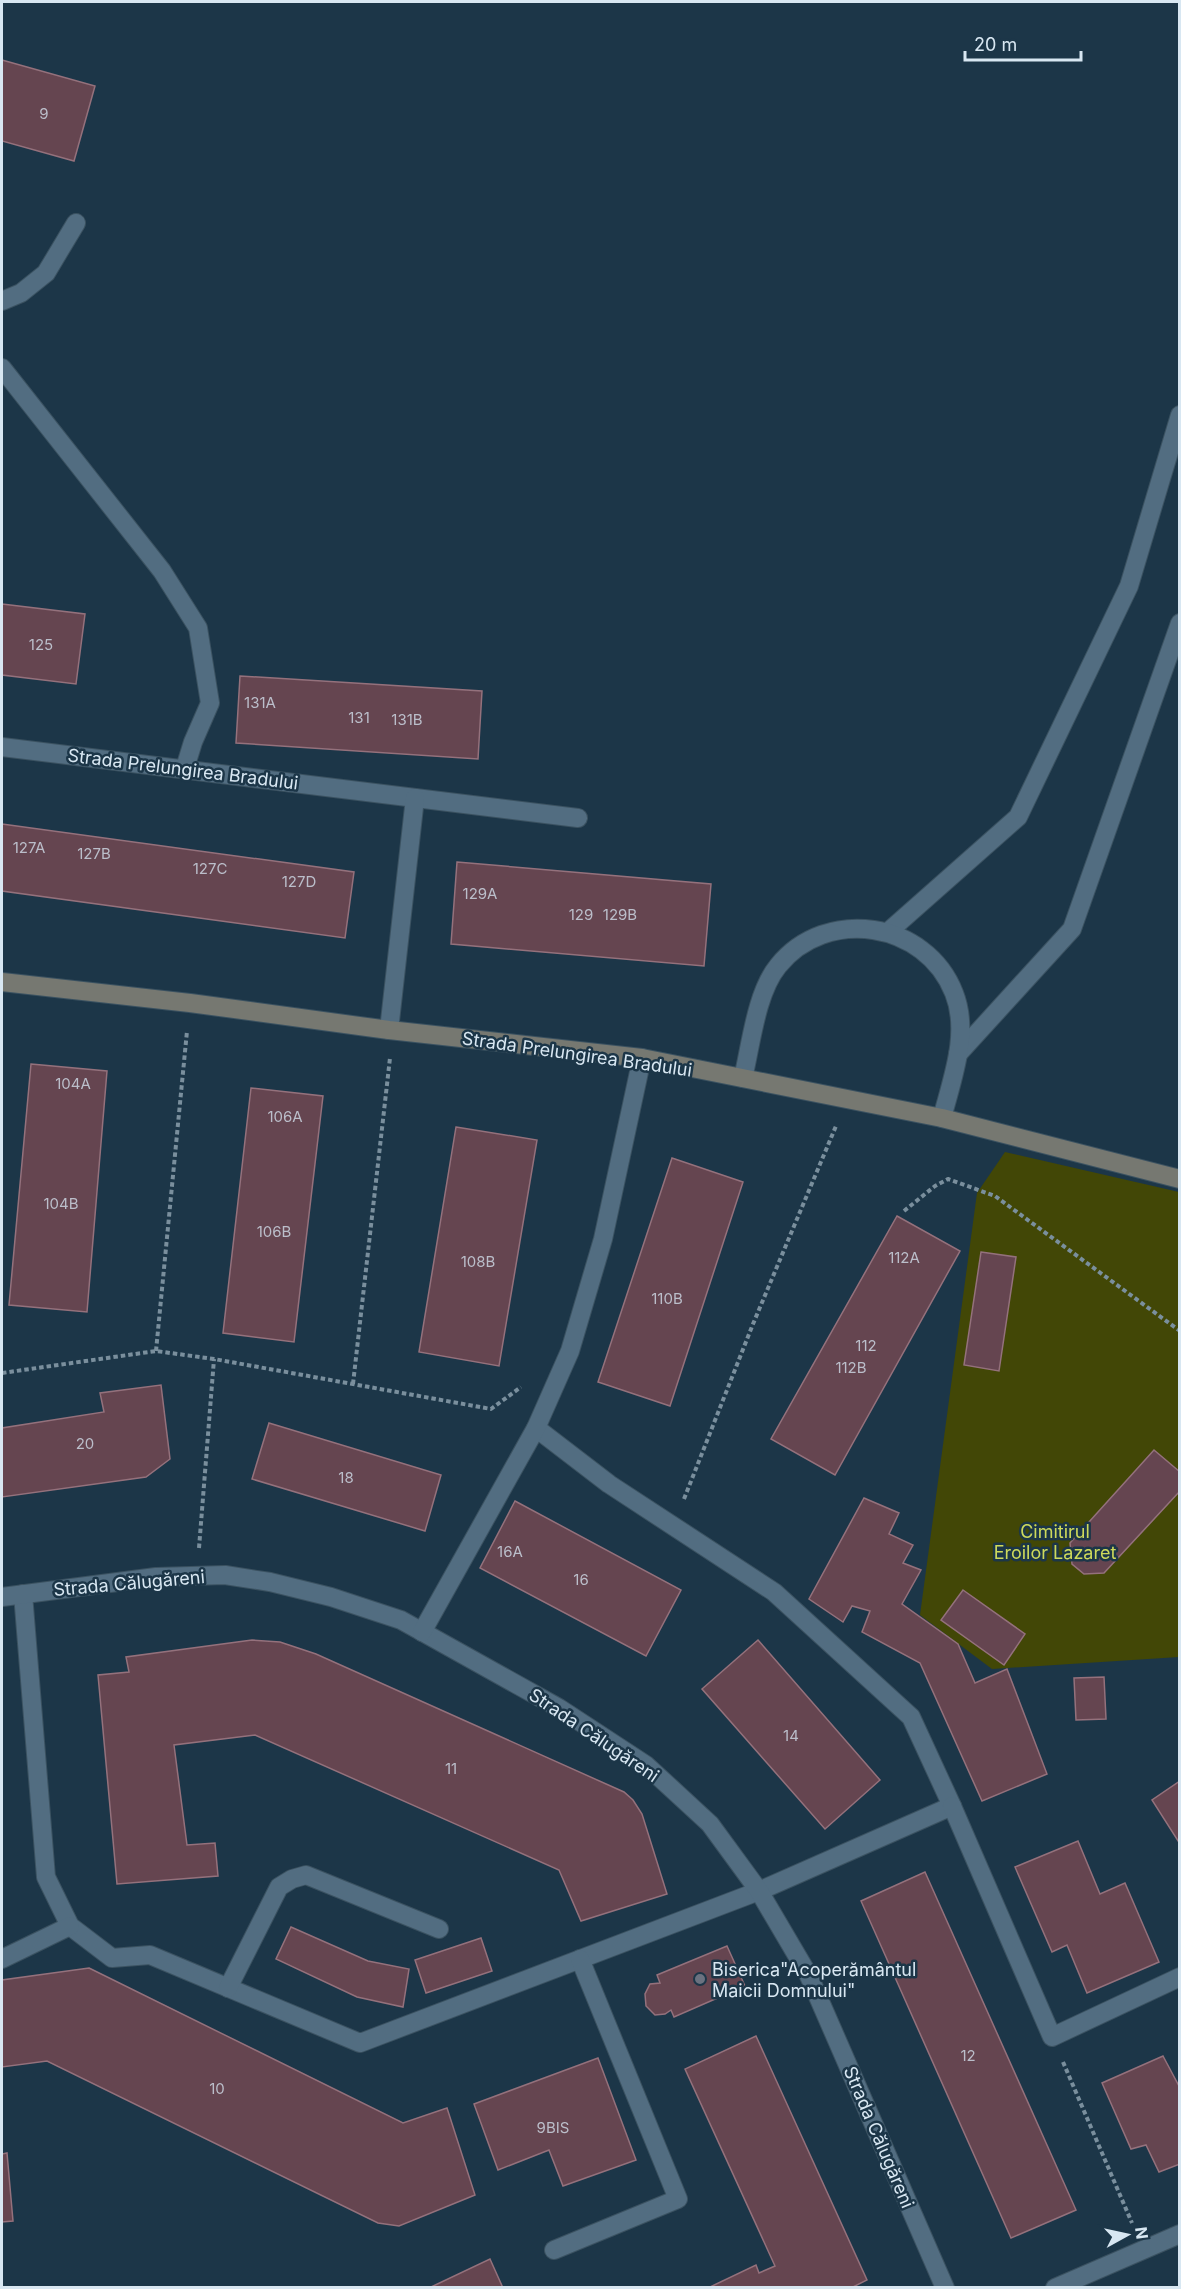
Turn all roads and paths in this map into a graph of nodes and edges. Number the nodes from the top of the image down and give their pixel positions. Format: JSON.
{"nodes":[{"id":1,"x":76,"y":223,"type":"dead end"},
{"id":2,"x":2,"y":301,"type":"edge"},
{"id":3,"x":2,"y":368,"type":"edge"},
{"id":4,"x":1179,"y":415,"type":"edge"},
{"id":5,"x":1179,"y":623,"type":"edge"},
{"id":6,"x":2,"y":747,"type":"edge"},
{"id":7,"x":184,"y":768,"type":"junction"},
{"id":8,"x":415,"y":798,"type":"junction"},
{"id":9,"x":578,"y":818,"type":"dead end"},
{"id":10,"x":888,"y":932,"type":"junction"},
{"id":11,"x":2,"y":982,"type":"edge"},
{"id":12,"x":190,"y":1004,"type":"junction"},
{"id":13,"x":389,"y":1030,"type":"junction"},
{"id":14,"x":958,"y":1054,"type":"junction"},
{"id":15,"x":642,"y":1058,"type":"junction"},
{"id":16,"x":743,"y":1078,"type":"junction"},
{"id":17,"x":847,"y":1100,"type":"junction"},
{"id":18,"x":942,"y":1118,"type":"junction"},
{"id":19,"x":1179,"y":1179,"type":"edge"},
{"id":20,"x":904,"y":1210,"type":"dead end"},
{"id":21,"x":1179,"y":1331,"type":"edge"},
{"id":22,"x":156,"y":1351,"type":"junction"},
{"id":23,"x":214,"y":1359,"type":"junction"},
{"id":24,"x":2,"y":1373,"type":"edge"},
{"id":25,"x":526,"y":1383,"type":"dead end"},
{"id":26,"x":353,"y":1384,"type":"junction"},
{"id":27,"x":536,"y":1428,"type":"junction"},
{"id":28,"x":673,"y":1526,"type":"junction"},
{"id":29,"x":197,"y":1576,"type":"junction"},
{"id":30,"x":23,"y":1594,"type":"junction"},
{"id":31,"x":2,"y":1597,"type":"edge"},
{"id":32,"x":422,"y":1632,"type":"junction"},
{"id":33,"x":952,"y":1806,"type":"junction"},
{"id":34,"x":759,"y":1891,"type":"junction"},
{"id":35,"x":70,"y":1926,"type":"junction"},
{"id":36,"x":439,"y":1929,"type":"dead end"},
{"id":37,"x":2,"y":1959,"type":"edge"},
{"id":38,"x":580,"y":1959,"type":"junction"},
{"id":39,"x":1179,"y":1977,"type":"edge"},
{"id":40,"x":228,"y":1988,"type":"junction"},
{"id":41,"x":1052,"y":2037,"type":"junction"},
{"id":42,"x":1179,"y":2234,"type":"edge"},
{"id":43,"x":1143,"y":2249,"type":"junction"},
{"id":44,"x":554,"y":2250,"type":"dead end"},
{"id":45,"x":945,"y":2288,"type":"edge"},
{"id":46,"x":1055,"y":2288,"type":"edge"}],
"edges":[{"from":1,"to":2,"type":"street"},
{"from":3,"to":7,"type":"street"},
{"from":4,"to":10,"type":"street"},
{"from":5,"to":14,"type":"street"},
{"from":6,"to":7,"type":"street","name":"Strada Prelungirea Bradului"},
{"from":7,"to":8,"type":"street","name":"Strada Prelungirea Bradului"},
{"from":8,"to":9,"type":"street","name":"Strada Prelungirea Bradului"},
{"from":8,"to":13,"type":"street"},
{"from":10,"to":14,"type":"street"},
{"from":10,"to":16,"type":"street"},
{"from":11,"to":12,"type":"street","name":"Strada Prelungirea Bradului"},
{"from":12,"to":13,"type":"street","name":"Strada Prelungirea Bradului"},
{"from":12,"to":22,"type":"path"},
{"from":13,"to":15,"type":"street","name":"Strada Prelungirea Bradului"},
{"from":13,"to":26,"type":"path"},
{"from":14,"to":18,"type":"street"},
{"from":15,"to":16,"type":"street","name":"Strada Prelungirea Bradului"},
{"from":15,"to":27,"type":"street"},
{"from":16,"to":17,"type":"street","name":"Strada Prelungirea Bradului"},
{"from":17,"to":18,"type":"street","name":"Strada Prelungirea Bradului"},
{"from":17,"to":28,"type":"path"},
{"from":18,"to":19,"type":"street","name":"Strada Prelungirea Bradului"},
{"from":20,"to":21,"type":"path"},
{"from":22,"to":23,"type":"path"},
{"from":22,"to":24,"type":"path"},
{"from":23,"to":26,"type":"path"},
{"from":23,"to":29,"type":"path"},
{"from":25,"to":26,"type":"path"},
{"from":27,"to":28,"type":"street"},
{"from":27,"to":32,"type":"street"},
{"from":28,"to":33,"type":"street"},
{"from":29,"to":30,"type":"street","name":"Strada Călugăreni"},
{"from":29,"to":32,"type":"street","name":"Strada Călugăreni"},
{"from":30,"to":31,"type":"street","name":"Strada Călugăreni"},
{"from":30,"to":35,"type":"street"},
{"from":32,"to":34,"type":"street","name":"Strada Călugăreni"},
{"from":33,"to":34,"type":"street"},
{"from":33,"to":41,"type":"street"},
{"from":34,"to":38,"type":"street"},
{"from":34,"to":45,"type":"street","name":"Strada Călugăreni"},
{"from":35,"to":37,"type":"street"},
{"from":35,"to":40,"type":"street"},
{"from":36,"to":40,"type":"street"},
{"from":38,"to":40,"type":"street"},
{"from":38,"to":44,"type":"street"},
{"from":39,"to":41,"type":"street"},
{"from":41,"to":43,"type":"path"},
{"from":42,"to":43,"type":"street"},
{"from":43,"to":46,"type":"street"}]}
